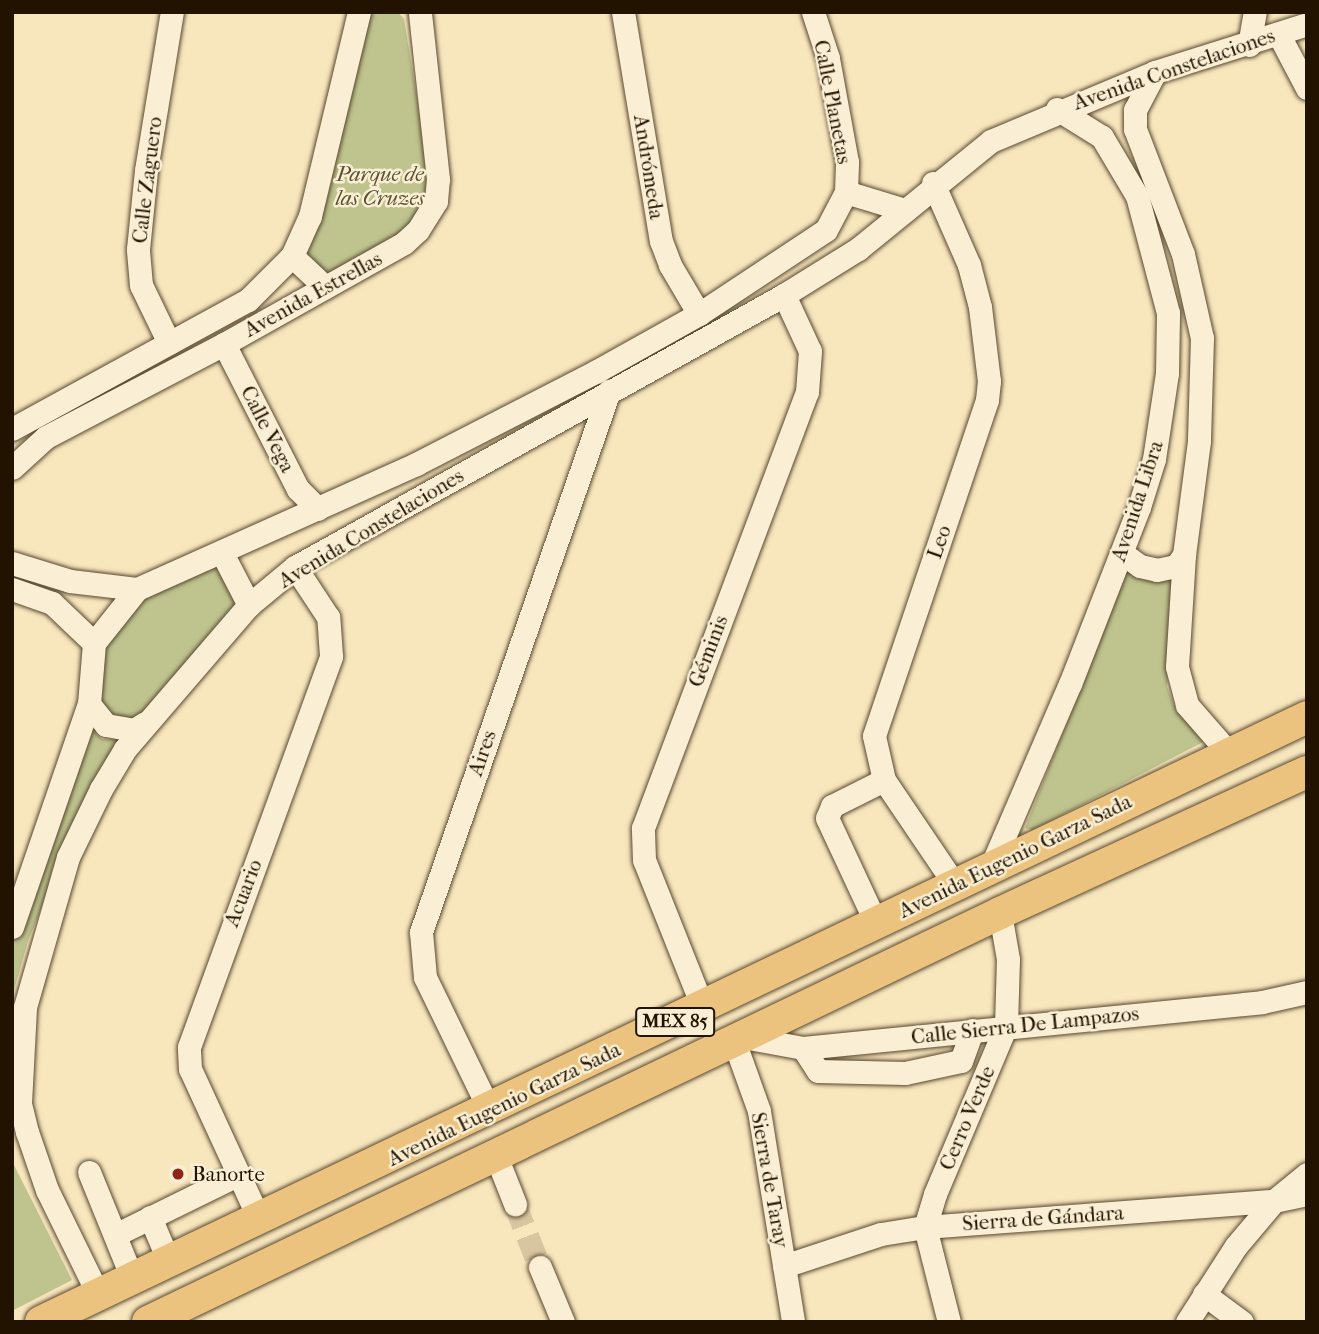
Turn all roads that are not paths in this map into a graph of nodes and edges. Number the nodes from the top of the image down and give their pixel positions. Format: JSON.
{"nodes":[{"id":1,"x":172,"y":12,"type":"edge"},
{"id":2,"x":359,"y":12,"type":"edge"},
{"id":3,"x":420,"y":12,"type":"edge"},
{"id":4,"x":623,"y":12,"type":"edge"},
{"id":5,"x":813,"y":12,"type":"edge"},
{"id":6,"x":1255,"y":12,"type":"edge"},
{"id":7,"x":1307,"y":24,"type":"edge"},
{"id":8,"x":1279,"y":35,"type":"junction"},
{"id":9,"x":1249,"y":45,"type":"junction"},
{"id":10,"x":1155,"y":72,"type":"junction"},
{"id":11,"x":1307,"y":88,"type":"edge"},
{"id":12,"x":1057,"y":109,"type":"junction"},
{"id":13,"x":933,"y":183,"type":"junction"},
{"id":14,"x":846,"y":192,"type":"junction"},
{"id":15,"x":905,"y":210,"type":"junction"},
{"id":16,"x":292,"y":256,"type":"junction"},
{"id":17,"x":325,"y":287,"type":"junction"},
{"id":18,"x":785,"y":295,"type":"junction"},
{"id":19,"x":699,"y":314,"type":"junction"},
{"id":20,"x":169,"y":343,"type":"junction"},
{"id":21,"x":224,"y":344,"type":"junction"},
{"id":22,"x":609,"y":391,"type":"junction"},
{"id":23,"x":12,"y":429,"type":"edge"},
{"id":24,"x":12,"y":468,"type":"edge"},
{"id":25,"x":318,"y":509,"type":"junction"},
{"id":26,"x":222,"y":553,"type":"junction"},
{"id":27,"x":1122,"y":553,"type":"junction"},
{"id":28,"x":1184,"y":555,"type":"junction"},
{"id":29,"x":12,"y":563,"type":"edge"},
{"id":30,"x":295,"y":567,"type":"junction"},
{"id":31,"x":12,"y":589,"type":"edge"},
{"id":32,"x":137,"y":589,"type":"junction"},
{"id":33,"x":248,"y":605,"type":"junction"},
{"id":34,"x":94,"y":643,"type":"junction"},
{"id":35,"x":89,"y":704,"type":"junction"},
{"id":36,"x":1307,"y":717,"type":"edge"},
{"id":37,"x":145,"y":723,"type":"junction"},
{"id":38,"x":1228,"y":752,"type":"junction"},
{"id":39,"x":1307,"y":772,"type":"edge"},
{"id":40,"x":884,"y":780,"type":"junction"},
{"id":41,"x":991,"y":867,"type":"junction"},
{"id":42,"x":955,"y":885,"type":"junction"},
{"id":43,"x":1000,"y":913,"type":"junction"},
{"id":44,"x":876,"y":923,"type":"junction"},
{"id":45,"x":12,"y":927,"type":"edge"},
{"id":46,"x":1307,"y":992,"type":"edge"},
{"id":47,"x":703,"y":1008,"type":"junction"},
{"id":48,"x":1006,"y":1027,"type":"junction"},
{"id":49,"x":972,"y":1030,"type":"junction"},
{"id":50,"x":738,"y":1039,"type":"junction"},
{"id":51,"x":803,"y":1048,"type":"junction"},
{"id":52,"x":16,"y":1107,"type":"edge"},
{"id":53,"x":489,"y":1111,"type":"junction"},
{"id":54,"x":496,"y":1156,"type":"junction"},
{"id":55,"x":89,"y":1172,"type":"dead end"},
{"id":56,"x":239,"y":1174,"type":"junction"},
{"id":57,"x":1307,"y":1174,"type":"edge"},
{"id":58,"x":1307,"y":1194,"type":"edge"},
{"id":59,"x":1274,"y":1201,"type":"junction"},
{"id":60,"x":515,"y":1204,"type":"tunnel mouth"},
{"id":61,"x":150,"y":1217,"type":"junction"},
{"id":62,"x":260,"y":1221,"type":"junction"},
{"id":63,"x":925,"y":1227,"type":"junction"},
{"id":64,"x":115,"y":1235,"type":"junction"},
{"id":65,"x":169,"y":1262,"type":"junction"},
{"id":66,"x":784,"y":1266,"type":"junction"},
{"id":67,"x":540,"y":1267,"type":"tunnel mouth"},
{"id":68,"x":132,"y":1278,"type":"junction"},
{"id":69,"x":98,"y":1294,"type":"junction"},
{"id":70,"x":1204,"y":1294,"type":"junction"},
{"id":71,"x":184,"y":1315,"type":"edge"},
{"id":72,"x":41,"y":1322,"type":"edge"},
{"id":73,"x":148,"y":1322,"type":"edge"},
{"id":74,"x":563,"y":1322,"type":"edge"},
{"id":75,"x":793,"y":1322,"type":"edge"},
{"id":76,"x":949,"y":1322,"type":"edge"},
{"id":77,"x":1187,"y":1322,"type":"edge"},
{"id":78,"x":1242,"y":1322,"type":"edge"}],
"edges":[{"from":1,"to":20,"type":"street","name":"Calle Zaguero"},
{"from":2,"to":16,"type":"street","name":"Avenida Estrellas"},
{"from":3,"to":17,"type":"street","name":"Avenida Estrellas"},
{"from":4,"to":19,"type":"street","name":"Andrómeda"},
{"from":5,"to":14,"type":"street","name":"Calle Planetas"},
{"from":6,"to":9,"type":"street"},
{"from":7,"to":8,"type":"street","name":"Avenida Constelaciones"},
{"from":8,"to":9,"type":"street","name":"Avenida Constelaciones"},
{"from":8,"to":11,"type":"street"},
{"from":9,"to":10,"type":"street","name":"Avenida Constelaciones"},
{"from":10,"to":12,"type":"street","name":"Avenida Constelaciones"},
{"from":10,"to":28,"type":"street","name":"Avenida Libra"},
{"from":12,"to":13,"type":"street","name":"Avenida Constelaciones"},
{"from":12,"to":27,"type":"street","name":"Avenida Libra"},
{"from":13,"to":15,"type":"street","name":"Avenida Constelaciones"},
{"from":13,"to":40,"type":"street","name":"Leo"},
{"from":14,"to":15,"type":"street"},
{"from":14,"to":19,"type":"street","name":"Avenida Constelaciones"},
{"from":15,"to":18,"type":"street","name":"Avenida Constelaciones"},
{"from":16,"to":17,"type":"street"},
{"from":16,"to":20,"type":"street","name":"Avenida Estrellas"},
{"from":17,"to":21,"type":"street","name":"Avenida Estrellas"},
{"from":18,"to":22,"type":"street","name":"Avenida Constelaciones"},
{"from":18,"to":47,"type":"street","name":"Géminis"},
{"from":19,"to":25,"type":"street","name":"Avenida Constelaciones"},
{"from":20,"to":23,"type":"street","name":"Avenida Estrellas"},
{"from":21,"to":24,"type":"street","name":"Avenida Estrellas"},
{"from":21,"to":25,"type":"street","name":"Calle Vega"},
{"from":22,"to":30,"type":"street","name":"Avenida Constelaciones"},
{"from":22,"to":53,"type":"street","name":"Aires"},
{"from":25,"to":26,"type":"street","name":"Avenida Constelaciones"},
{"from":26,"to":32,"type":"street","name":"Avenida Constelaciones"},
{"from":26,"to":33,"type":"street"},
{"from":27,"to":28,"type":"street"},
{"from":27,"to":41,"type":"street","name":"Avenida Libra"},
{"from":28,"to":38,"type":"street","name":"Avenida Libra"},
{"from":29,"to":32,"type":"street"},
{"from":30,"to":33,"type":"street","name":"Avenida Constelaciones"},
{"from":30,"to":56,"type":"street","name":"Acuario"},
{"from":31,"to":34,"type":"street"},
{"from":32,"to":34,"type":"street","name":"Avenida Constelaciones"},
{"from":33,"to":37,"type":"street","name":"Avenida Constelaciones"},
{"from":34,"to":35,"type":"street"},
{"from":35,"to":37,"type":"street"},
{"from":35,"to":45,"type":"street"},
{"from":36,"to":38,"type":"highway","name":"Avenida Eugenio Garza Sada","number":"MEX 85"},
{"from":37,"to":52,"type":"street","name":"Avenida Constelaciones"},
{"from":38,"to":41,"type":"highway","name":"Avenida Eugenio Garza Sada","number":"MEX 85"},
{"from":39,"to":43,"type":"highway","name":"Avenida Eugenio Garza Sada","number":"MEX 85"},
{"from":40,"to":42,"type":"street","name":"Leo"},
{"from":40,"to":44,"type":"street"},
{"from":41,"to":42,"type":"highway","name":"Avenida Eugenio Garza Sada","number":"MEX 85"},
{"from":42,"to":44,"type":"highway","name":"Avenida Eugenio Garza Sada","number":"MEX 85"},
{"from":43,"to":48,"type":"street","name":"Cerro Verde"},
{"from":43,"to":50,"type":"highway","name":"Avenida Eugenio Garza Sada","number":"MEX 85"},
{"from":44,"to":47,"type":"highway","name":"Avenida Eugenio Garza Sada","number":"MEX 85"},
{"from":46,"to":48,"type":"street","name":"Calle Sierra De Lampazos"},
{"from":47,"to":53,"type":"highway","name":"Avenida Eugenio Garza Sada","number":"MEX 85"},
{"from":48,"to":49,"type":"street","name":"Calle Sierra De Lampazos"},
{"from":48,"to":63,"type":"street","name":"Cerro Verde"},
{"from":49,"to":51,"type":"street","name":"Calle Sierra De Lampazos"},
{"from":49,"to":51,"type":"street"},
{"from":50,"to":51,"type":"street","name":"Calle Sierra De Lampazos"},
{"from":50,"to":54,"type":"highway","name":"Avenida Eugenio Garza Sada","number":"MEX 85"},
{"from":50,"to":66,"type":"street","name":"Sierra de Taray"},
{"from":52,"to":69,"type":"street","name":"Avenida Constelaciones"},
{"from":53,"to":62,"type":"highway","name":"Avenida Eugenio Garza Sada","number":"MEX 85"},
{"from":54,"to":60,"type":"street"},
{"from":54,"to":71,"type":"highway","name":"Avenida Eugenio Garza Sada","number":"MEX 85"},
{"from":55,"to":64,"type":"street"},
{"from":56,"to":61,"type":"street"},
{"from":56,"to":62,"type":"street","name":"Acuario"},
{"from":57,"to":59,"type":"street"},
{"from":58,"to":59,"type":"street","name":"Sierra de Gándara"},
{"from":59,"to":63,"type":"street","name":"Sierra de Gándara"},
{"from":59,"to":70,"type":"street"},
{"from":61,"to":64,"type":"street"},
{"from":61,"to":65,"type":"street"},
{"from":62,"to":65,"type":"highway","name":"Avenida Eugenio Garza Sada","number":"MEX 85"},
{"from":63,"to":66,"type":"street","name":"Sierra de Gándara"},
{"from":63,"to":76,"type":"street"},
{"from":64,"to":68,"type":"street"},
{"from":65,"to":68,"type":"highway","name":"Avenida Eugenio Garza Sada","number":"MEX 85"},
{"from":66,"to":75,"type":"street","name":"Sierra de Taray"},
{"from":67,"to":74,"type":"street"},
{"from":68,"to":69,"type":"highway","name":"Avenida Eugenio Garza Sada","number":"MEX 85"},
{"from":69,"to":72,"type":"highway","name":"Avenida Eugenio Garza Sada","number":"MEX 85"},
{"from":70,"to":77,"type":"street"},
{"from":70,"to":78,"type":"street"},
{"from":71,"to":73,"type":"highway","name":"Avenida Eugenio Garza Sada","number":"MEX 85"}]}
